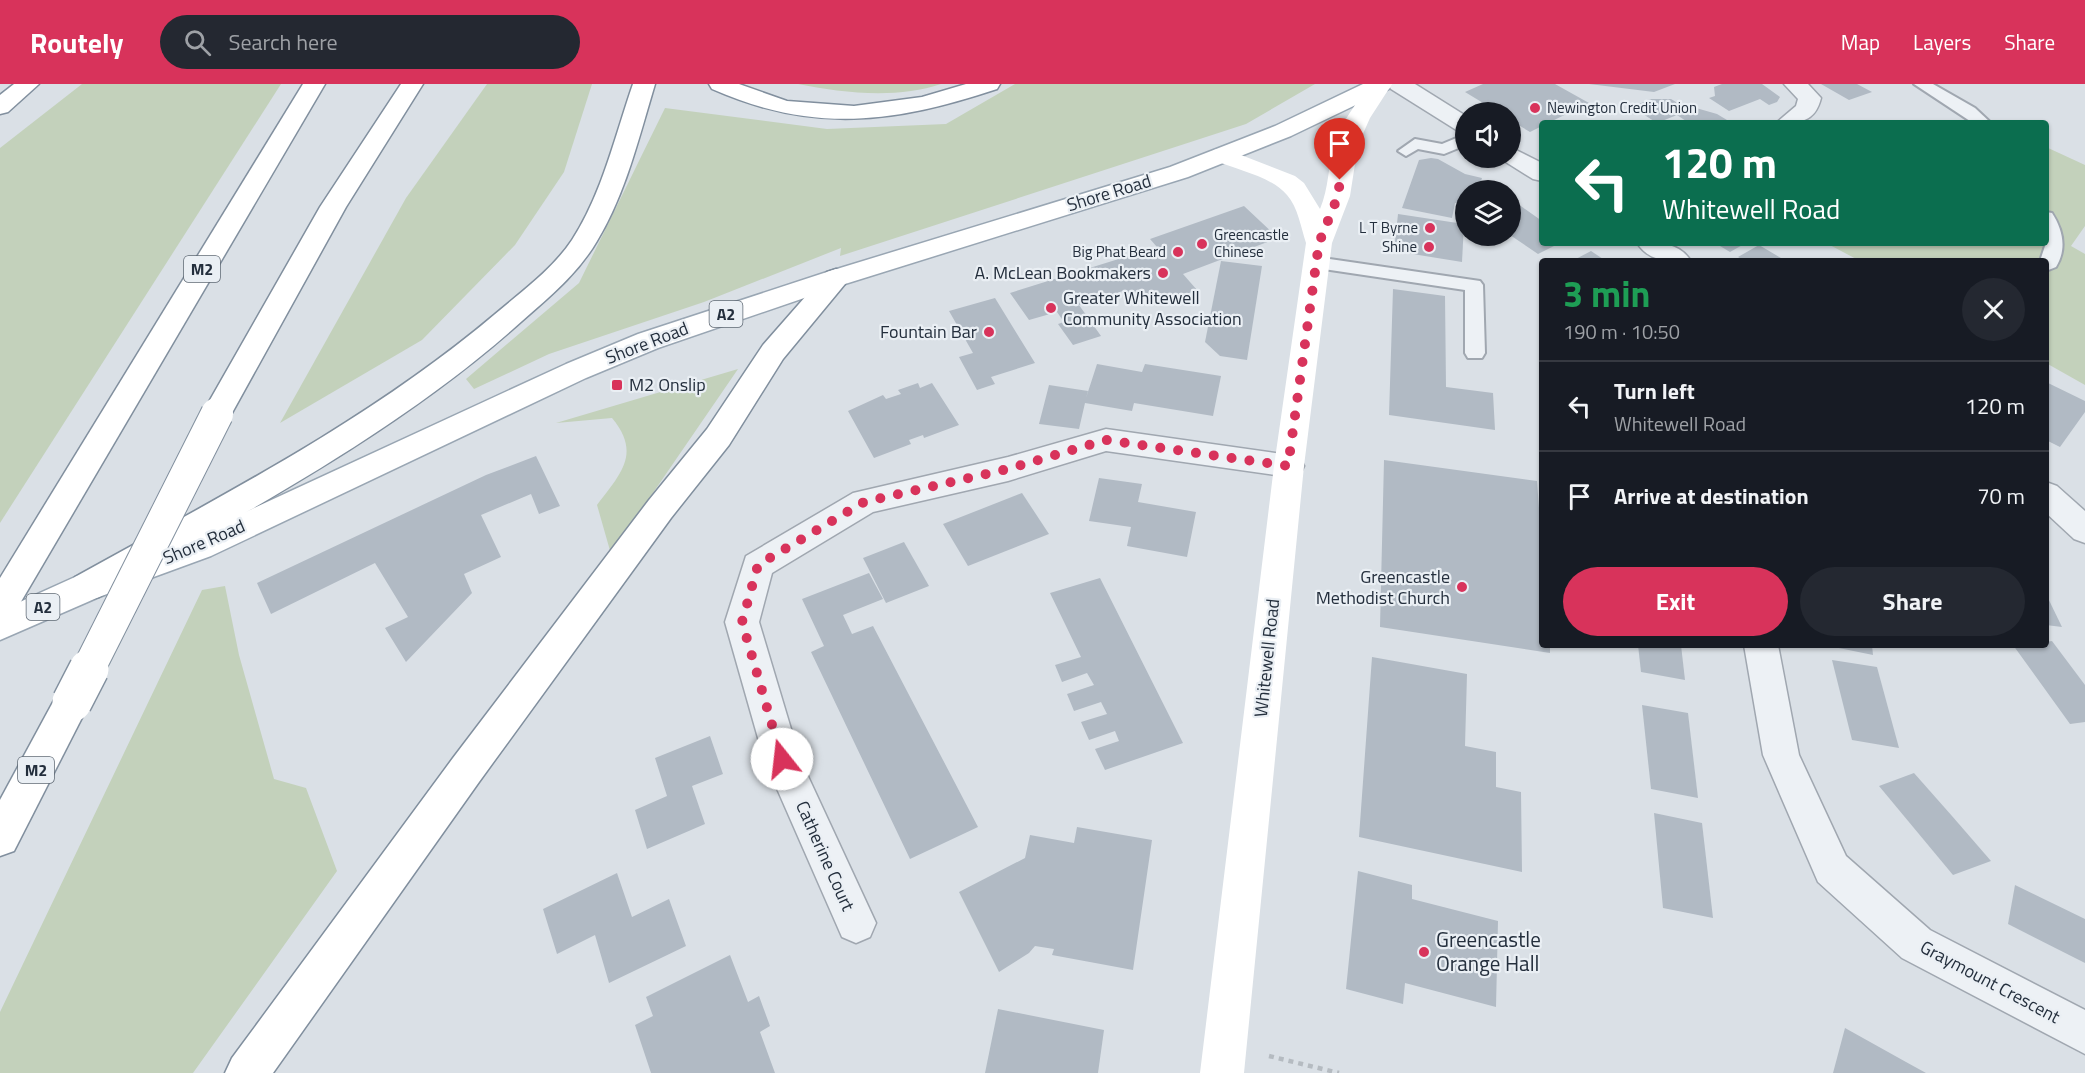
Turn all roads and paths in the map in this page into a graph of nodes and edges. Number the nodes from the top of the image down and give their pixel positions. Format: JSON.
{"nodes":[{"id":1,"x":28,"y":84,"type":"edge"},
{"id":2,"x":314,"y":84,"type":"edge"},
{"id":3,"x":412,"y":84,"type":"edge"},
{"id":4,"x":644,"y":84,"type":"edge"},
{"id":5,"x":720,"y":84,"type":"edge"},
{"id":6,"x":989,"y":84,"type":"edge"},
{"id":7,"x":1381,"y":84,"type":"edge"},
{"id":8,"x":1399,"y":84,"type":"edge"},
{"id":9,"x":1795,"y":84,"type":"edge"},
{"id":10,"x":1922,"y":84,"type":"edge"},
{"id":11,"x":0,"y":107,"type":"edge"},
{"id":12,"x":1455,"y":119,"type":"edge"},
{"id":13,"x":1792,"y":120,"type":"edge"},
{"id":14,"x":1980,"y":120,"type":"edge"},
{"id":15,"x":1455,"y":144,"type":"edge"},
{"id":16,"x":1406,"y":151,"type":"dead end"},
{"id":17,"x":1223,"y":155,"type":"junction"},
{"id":18,"x":1521,"y":161,"type":"edge"},
{"id":19,"x":1539,"y":172,"type":"edge"},
{"id":20,"x":2049,"y":223,"type":"edge"},
{"id":21,"x":1655,"y":246,"type":"edge"},
{"id":22,"x":1317,"y":253,"type":"junction"},
{"id":23,"x":1673,"y":258,"type":"edge"},
{"id":24,"x":2049,"y":264,"type":"edge"},
{"id":25,"x":837,"y":278,"type":"junction"},
{"id":26,"x":1475,"y":353,"type":"dead end"},
{"id":27,"x":1288,"y":466,"type":"junction"},
{"id":28,"x":2049,"y":497,"type":"edge"},
{"id":29,"x":2085,"y":530,"type":"edge"},
{"id":30,"x":87,"y":587,"type":"junction"},
{"id":31,"x":0,"y":607,"type":"edge"},
{"id":32,"x":0,"y":626,"type":"edge"},
{"id":33,"x":1762,"y":648,"type":"edge"},
{"id":34,"x":0,"y":838,"type":"edge"},
{"id":35,"x":856,"y":923,"type":"dead end"},
{"id":36,"x":2085,"y":1033,"type":"edge"},
{"id":37,"x":1223,"y":1059,"type":"edge"},
{"id":38,"x":247,"y":1073,"type":"edge"},
{"id":39,"x":1339,"y":1073,"type":"edge"}],
"edges":[{"from":1,"to":11,"type":"main road"},
{"from":2,"to":31,"type":"main road","number":"M2"},
{"from":3,"to":34,"type":"main road","number":"M2","bridge":true},
{"from":4,"to":30,"type":"main road"},
{"from":5,"to":6,"type":"main road"},
{"from":7,"to":17,"type":"main road","name":"Shore Road","number":"A2"},
{"from":7,"to":22,"type":"main road","name":"Whitewell Road"},
{"from":8,"to":12,"type":"street"},
{"from":9,"to":13,"type":"street"},
{"from":10,"to":14,"type":"lane"},
{"from":15,"to":16,"type":"lane"},
{"from":17,"to":22,"type":"main road","name":"Whitewell Road"},
{"from":17,"to":25,"type":"main road","name":"Shore Road","number":"A2"},
{"from":18,"to":19,"type":"street"},
{"from":20,"to":24,"type":"lane"},
{"from":21,"to":23,"type":"street"},
{"from":22,"to":26,"type":"lane"},
{"from":22,"to":27,"type":"main road","name":"Whitewell Road"},
{"from":25,"to":30,"type":"main road","name":"Shore Road","number":"A2"},
{"from":25,"to":38,"type":"main road"},
{"from":27,"to":35,"type":"street","name":"Catherine Court"},
{"from":27,"to":37,"type":"main road","name":"Whitewell Road"},
{"from":28,"to":29,"type":"street"},
{"from":30,"to":32,"type":"main road","name":"Shore Road","number":"A2"},
{"from":33,"to":36,"type":"street","name":"Graymount Crescent"},
{"from":37,"to":39,"type":"path"}]}
